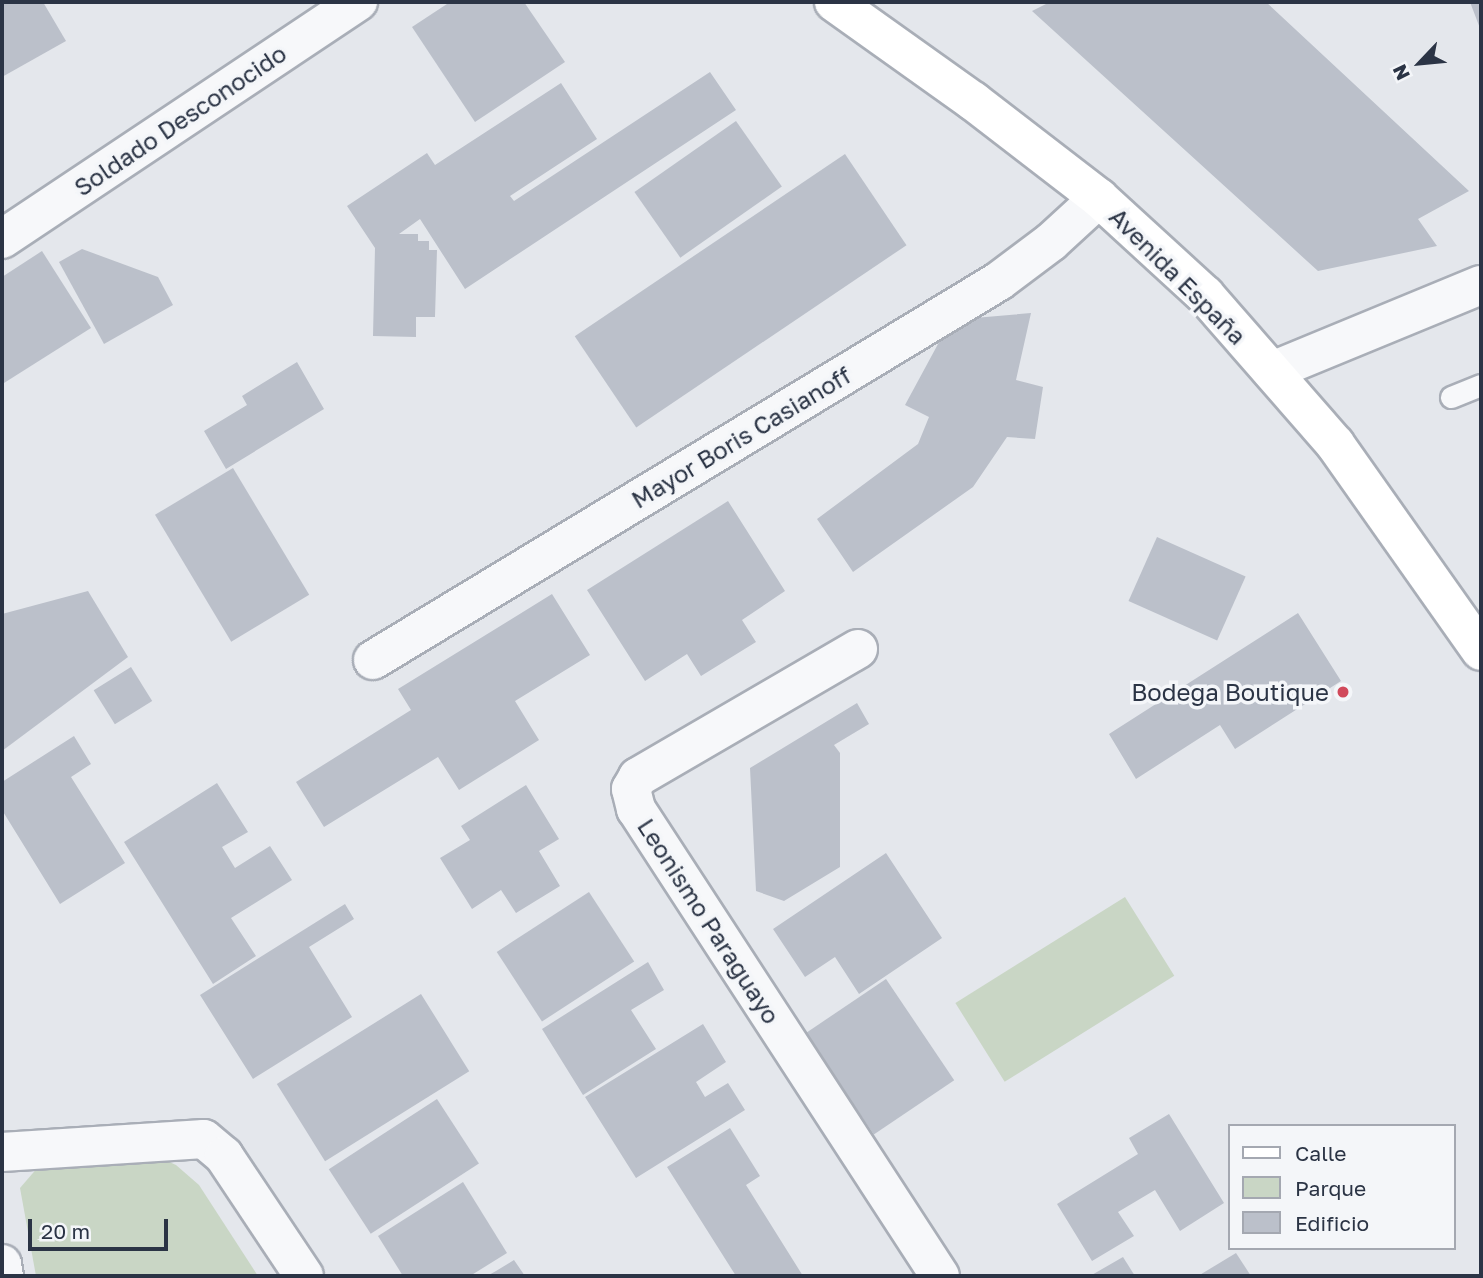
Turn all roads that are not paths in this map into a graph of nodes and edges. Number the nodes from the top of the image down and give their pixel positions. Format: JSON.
{"nodes":[{"id":1,"x":358,"y":2,"type":"edge"},
{"id":2,"x":834,"y":2,"type":"edge"},
{"id":3,"x":1099,"y":198,"type":"junction"},
{"id":4,"x":2,"y":239,"type":"edge"},
{"id":5,"x":1481,"y":285,"type":"edge"},
{"id":6,"x":1272,"y":371,"type":"junction"},
{"id":7,"x":1481,"y":386,"type":"edge"},
{"id":8,"x":1451,"y":397,"type":"dead end"},
{"id":9,"x":858,"y":649,"type":"dead end"},
{"id":10,"x":1481,"y":651,"type":"edge"},
{"id":11,"x":373,"y":660,"type":"dead end"},
{"id":12,"x":2,"y":1152,"type":"edge"},
{"id":13,"x":2,"y":1264,"type":"edge"},
{"id":14,"x":4,"y":1276,"type":"edge"},
{"id":15,"x":304,"y":1276,"type":"edge"},
{"id":16,"x":940,"y":1276,"type":"edge"}],
"edges":[{"from":1,"to":4,"type":"street","name":"Soldado Desconocido"},
{"from":2,"to":3,"type":"main road","name":"Avenida España"},
{"from":3,"to":6,"type":"main road","name":"Avenida España"},
{"from":3,"to":11,"type":"street","name":"Mayor Boris Casianoff"},
{"from":5,"to":6,"type":"street"},
{"from":6,"to":10,"type":"main road","name":"Avenida España"},
{"from":7,"to":8,"type":"lane"},
{"from":9,"to":16,"type":"street","name":"Leonismo Paraguayo"},
{"from":12,"to":15,"type":"street"},
{"from":13,"to":14,"type":"street"}]}
